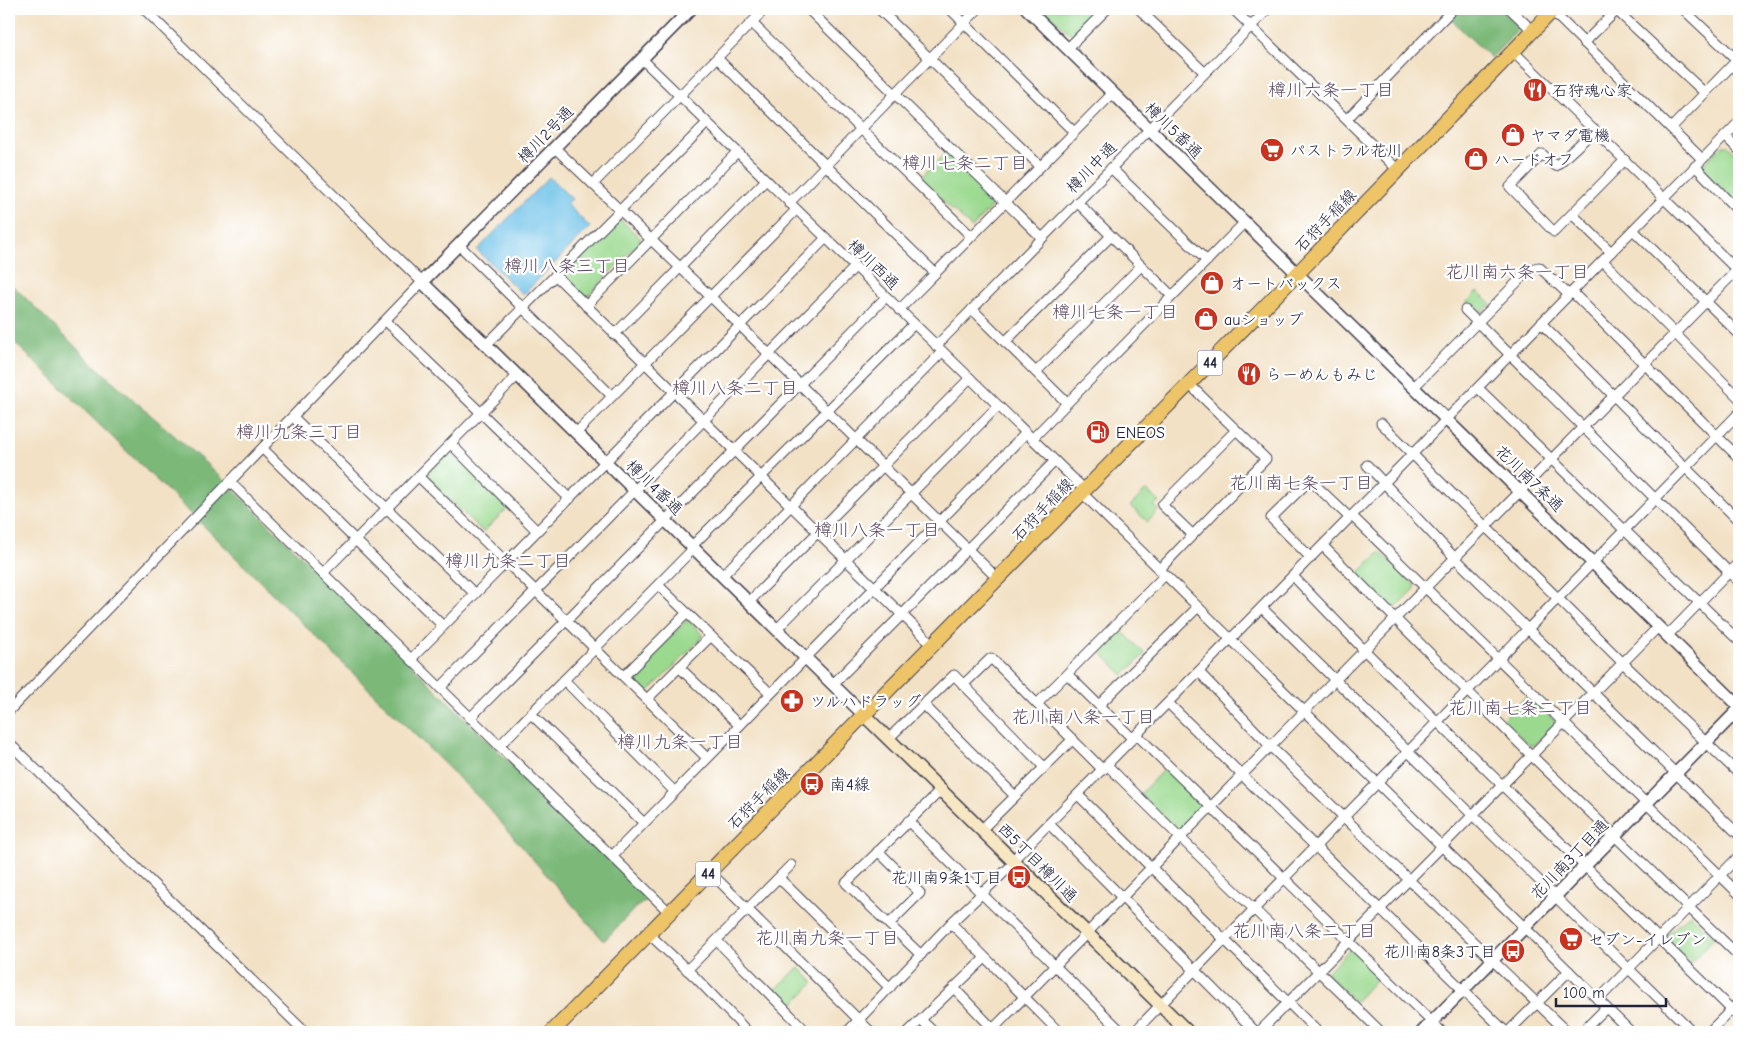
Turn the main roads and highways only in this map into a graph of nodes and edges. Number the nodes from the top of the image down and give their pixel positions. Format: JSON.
{"nodes":[{"id":1,"x":1553,"y":10,"type":"edge"},
{"id":2,"x":864,"y":715,"type":"junction"},
{"id":3,"x":552,"y":1032,"type":"edge"},
{"id":4,"x":1188,"y":1032,"type":"edge"}],
"edges":[{"from":1,"to":2,"type":"main road","name":"石狩手稲線","number":"44"},
{"from":2,"to":3,"type":"main road","name":"石狩手稲線","number":"44"},
{"from":2,"to":4,"type":"main road","name":"西5丁目樽川通"}]}
